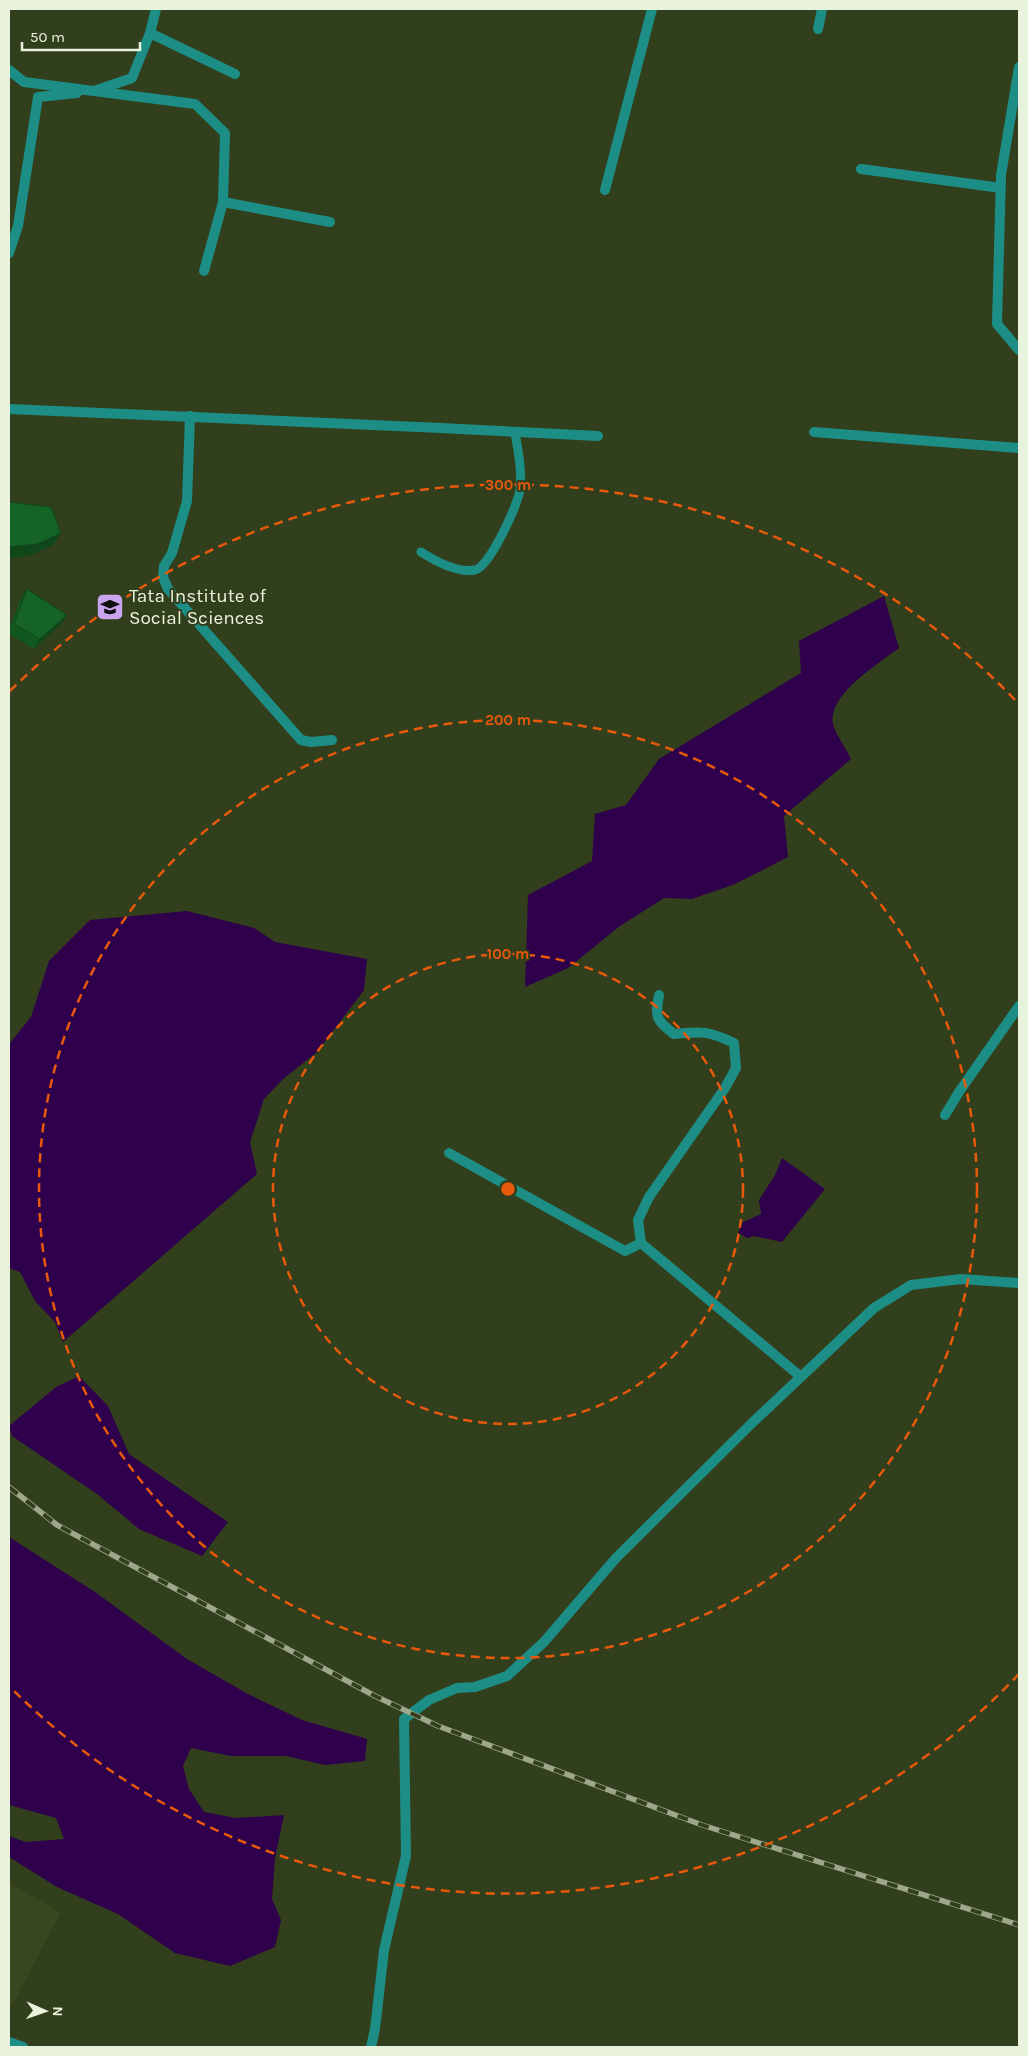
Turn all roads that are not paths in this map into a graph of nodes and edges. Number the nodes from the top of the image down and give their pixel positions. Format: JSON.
{"nodes":[{"id":1,"x":156,"y":9,"type":"edge"},
{"id":2,"x":652,"y":9,"type":"edge"},
{"id":3,"x":822,"y":9,"type":"edge"},
{"id":4,"x":818,"y":29,"type":"dead end"},
{"id":5,"x":150,"y":33,"type":"junction"},
{"id":6,"x":1019,"y":67,"type":"edge"},
{"id":7,"x":9,"y":70,"type":"edge"},
{"id":8,"x":235,"y":74,"type":"dead end"},
{"id":9,"x":91,"y":92,"type":"junction"},
{"id":10,"x":861,"y":169,"type":"dead end"},
{"id":11,"x":1001,"y":188,"type":"junction"},
{"id":12,"x":605,"y":190,"type":"dead end"},
{"id":13,"x":223,"y":202,"type":"junction"},
{"id":14,"x":330,"y":222,"type":"dead end"},
{"id":15,"x":9,"y":253,"type":"edge"},
{"id":16,"x":204,"y":271,"type":"dead end"},
{"id":17,"x":1019,"y":350,"type":"edge"},
{"id":18,"x":9,"y":409,"type":"edge"},
{"id":19,"x":190,"y":416,"type":"junction"},
{"id":20,"x":515,"y":432,"type":"junction"},
{"id":21,"x":814,"y":432,"type":"dead end"},
{"id":22,"x":598,"y":436,"type":"dead end"},
{"id":23,"x":1019,"y":448,"type":"edge"},
{"id":24,"x":421,"y":552,"type":"dead end"},
{"id":25,"x":332,"y":740,"type":"dead end"},
{"id":26,"x":659,"y":995,"type":"dead end"},
{"id":27,"x":1019,"y":1006,"type":"edge"},
{"id":28,"x":945,"y":1116,"type":"dead end"},
{"id":29,"x":449,"y":1153,"type":"dead end"},
{"id":30,"x":641,"y":1243,"type":"junction"},
{"id":31,"x":1019,"y":1283,"type":"edge"},
{"id":32,"x":801,"y":1377,"type":"junction"},
{"id":33,"x":9,"y":2042,"type":"edge"},
{"id":34,"x":23,"y":2047,"type":"edge"},
{"id":35,"x":371,"y":2047,"type":"edge"}],
"edges":[{"from":1,"to":5,"type":"street"},
{"from":2,"to":12,"type":"street"},
{"from":3,"to":4,"type":"street"},
{"from":5,"to":8,"type":"street"},
{"from":5,"to":9,"type":"street"},
{"from":6,"to":11,"type":"street"},
{"from":7,"to":9,"type":"street"},
{"from":9,"to":13,"type":"street"},
{"from":9,"to":15,"type":"street"},
{"from":10,"to":11,"type":"street"},
{"from":11,"to":17,"type":"street"},
{"from":13,"to":14,"type":"street"},
{"from":13,"to":16,"type":"street"},
{"from":18,"to":19,"type":"street"},
{"from":19,"to":20,"type":"street"},
{"from":19,"to":25,"type":"street"},
{"from":20,"to":22,"type":"street"},
{"from":20,"to":24,"type":"lane"},
{"from":21,"to":23,"type":"street"},
{"from":26,"to":30,"type":"street"},
{"from":27,"to":28,"type":"street"},
{"from":29,"to":30,"type":"street"},
{"from":30,"to":32,"type":"street"},
{"from":31,"to":32,"type":"street"},
{"from":32,"to":35,"type":"street"},
{"from":33,"to":34,"type":"street"}]}
